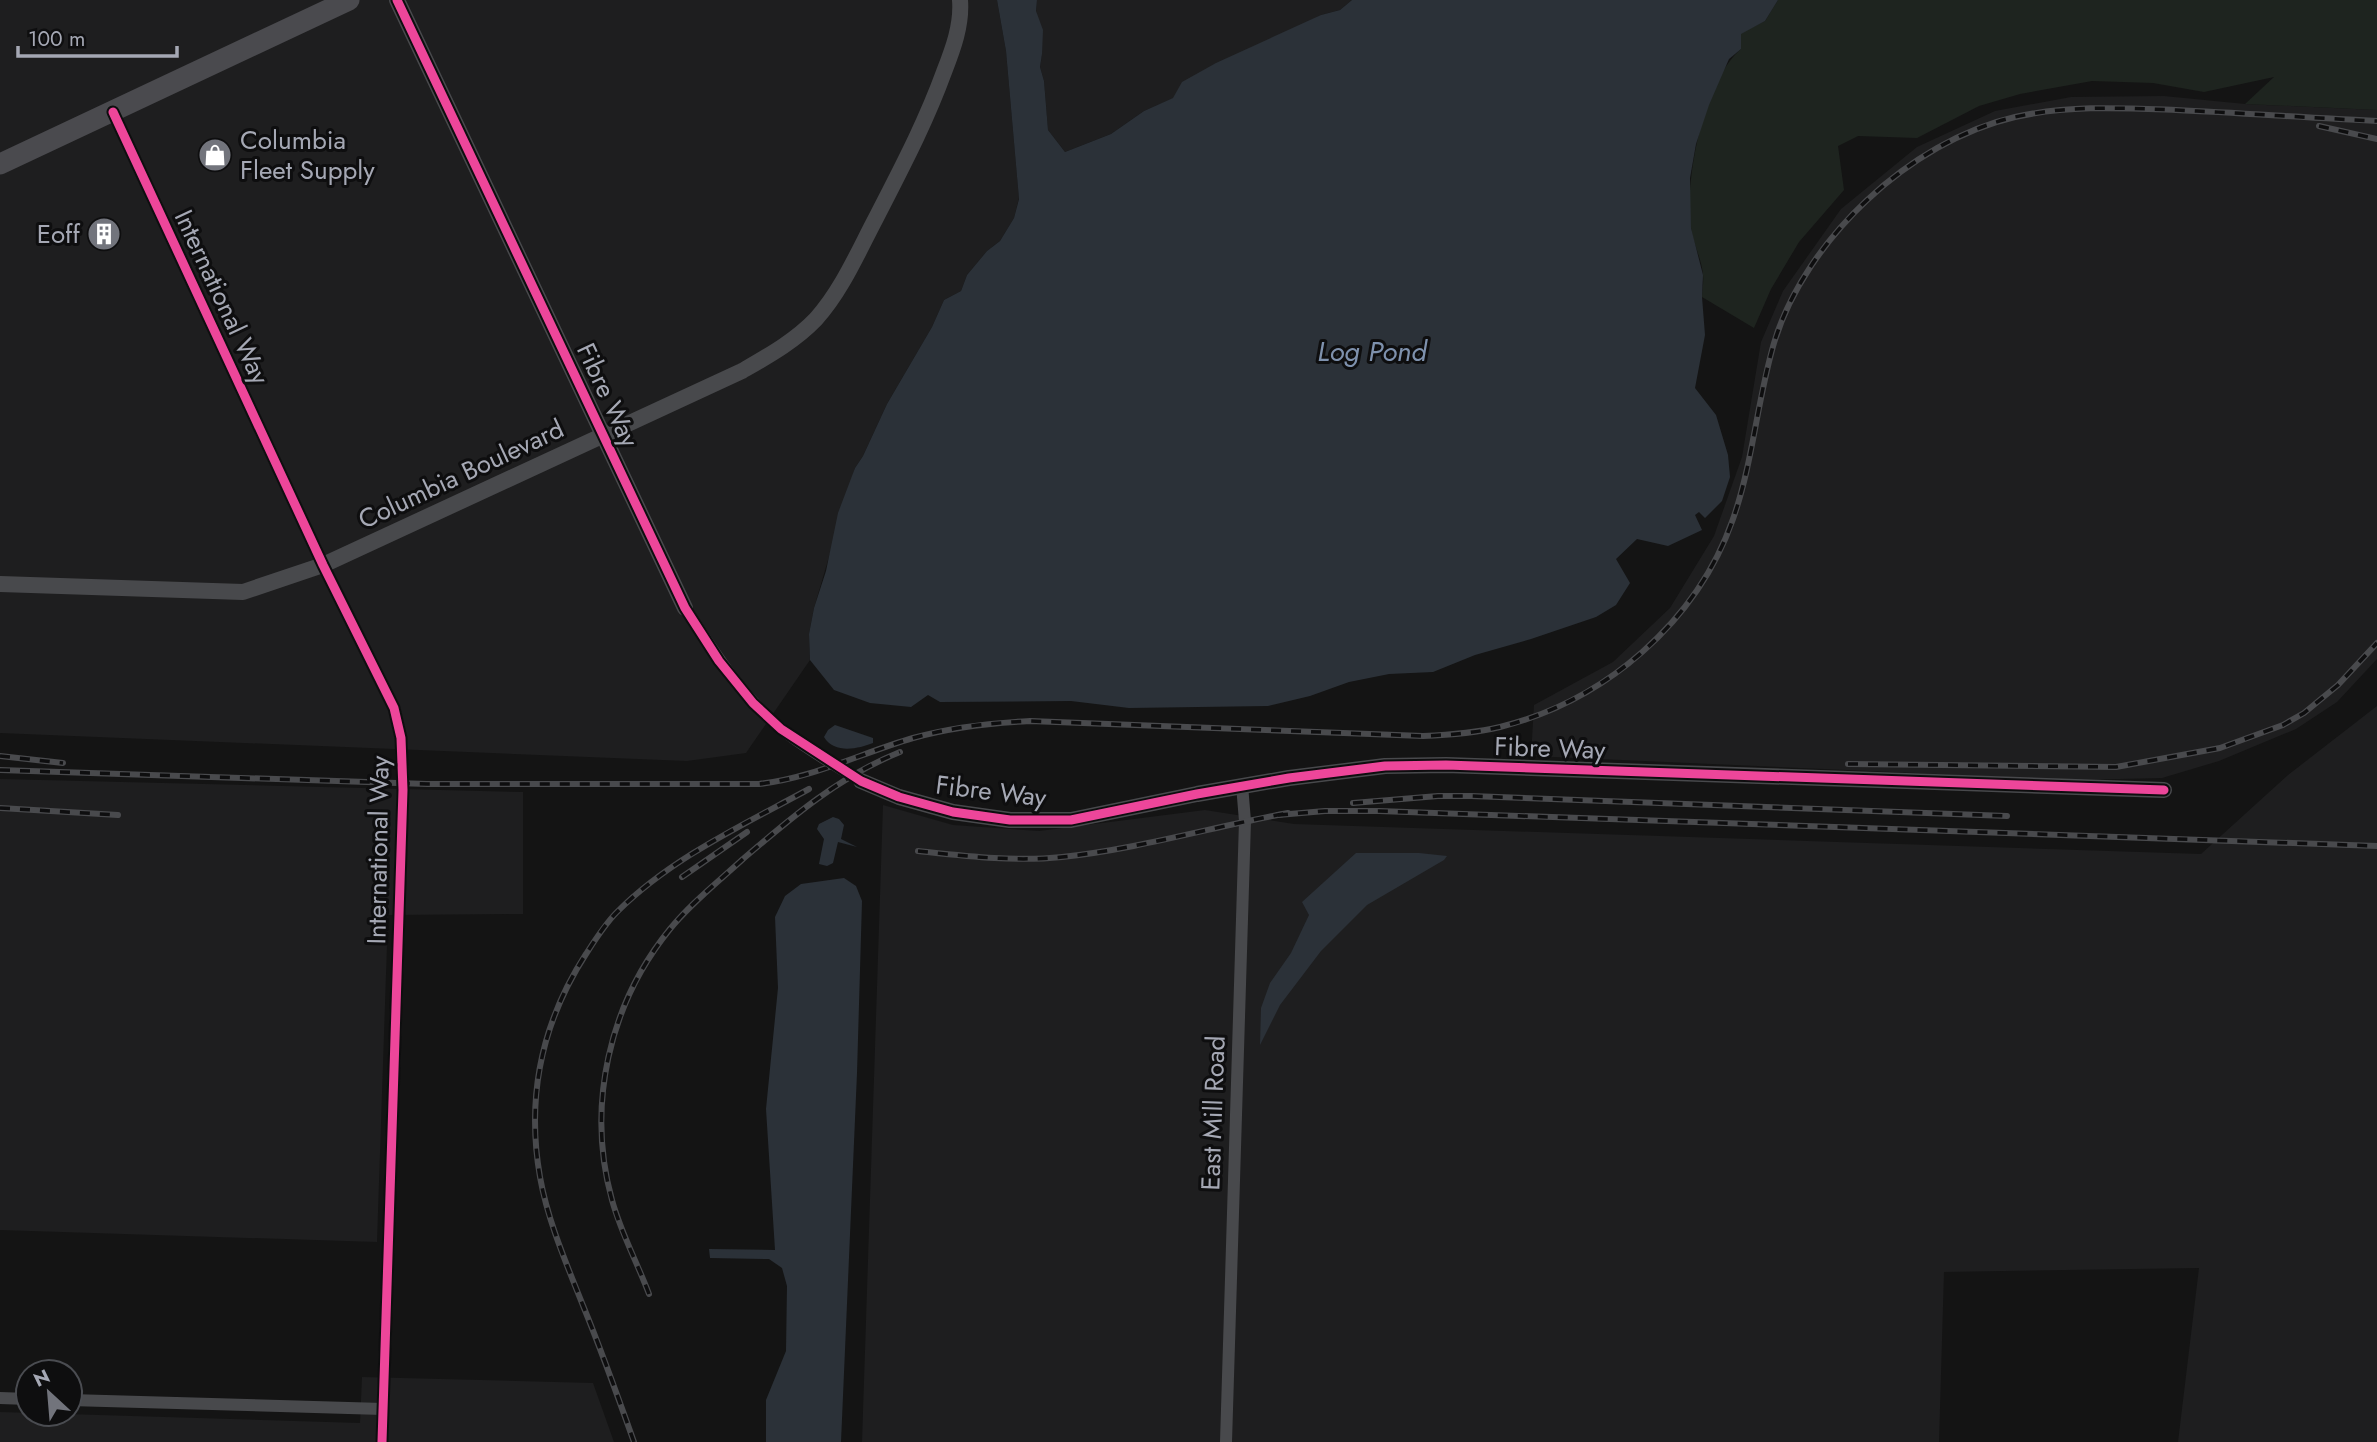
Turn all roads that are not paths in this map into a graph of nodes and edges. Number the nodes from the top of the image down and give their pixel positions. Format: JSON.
{"nodes":[{"id":1,"x":349,"y":0,"type":"edge"},
{"id":2,"x":397,"y":0,"type":"edge"},
{"id":3,"x":960,"y":0,"type":"edge"},
{"id":4,"x":113,"y":111,"type":"junction"},
{"id":5,"x":0,"y":164,"type":"edge"},
{"id":6,"x":604,"y":435,"type":"junction"},
{"id":7,"x":323,"y":565,"type":"junction"},
{"id":8,"x":0,"y":584,"type":"edge"},
{"id":9,"x":685,"y":608,"type":"joint"},
{"id":10,"x":861,"y":781,"type":"joint"},
{"id":11,"x":1242,"y":786,"type":"junction"},
{"id":12,"x":2164,"y":790,"type":"dead end"},
{"id":13,"x":84,"y":1400,"type":"edge"},
{"id":14,"x":383,"y":1409,"type":"junction"},
{"id":15,"x":382,"y":1442,"type":"edge"},
{"id":16,"x":1226,"y":1442,"type":"edge"}],
"edges":[{"from":1,"to":4,"type":"highway"},
{"from":2,"to":6,"type":"street","name":"Fibre Way"},
{"from":3,"to":6,"type":"street","name":"Columbia Boulevard"},
{"from":4,"to":5,"type":"highway"},
{"from":4,"to":7,"type":"street","name":"International Way"},
{"from":6,"to":7,"type":"street","name":"Columbia Boulevard"},
{"from":6,"to":9,"type":"street","name":"Fibre Way"},
{"from":7,"to":8,"type":"street","name":"Columbia Boulevard"},
{"from":7,"to":14,"type":"street","name":"International Way"},
{"from":9,"to":10,"type":"street","name":"Fibre Way","bridge":true},
{"from":10,"to":11,"type":"street","name":"Fibre Way"},
{"from":11,"to":12,"type":"street","name":"Fibre Way"},
{"from":11,"to":16,"type":"street","name":"East Mill Road"},
{"from":13,"to":14,"type":"street"},
{"from":14,"to":15,"type":"street","name":"International Way"}]}
